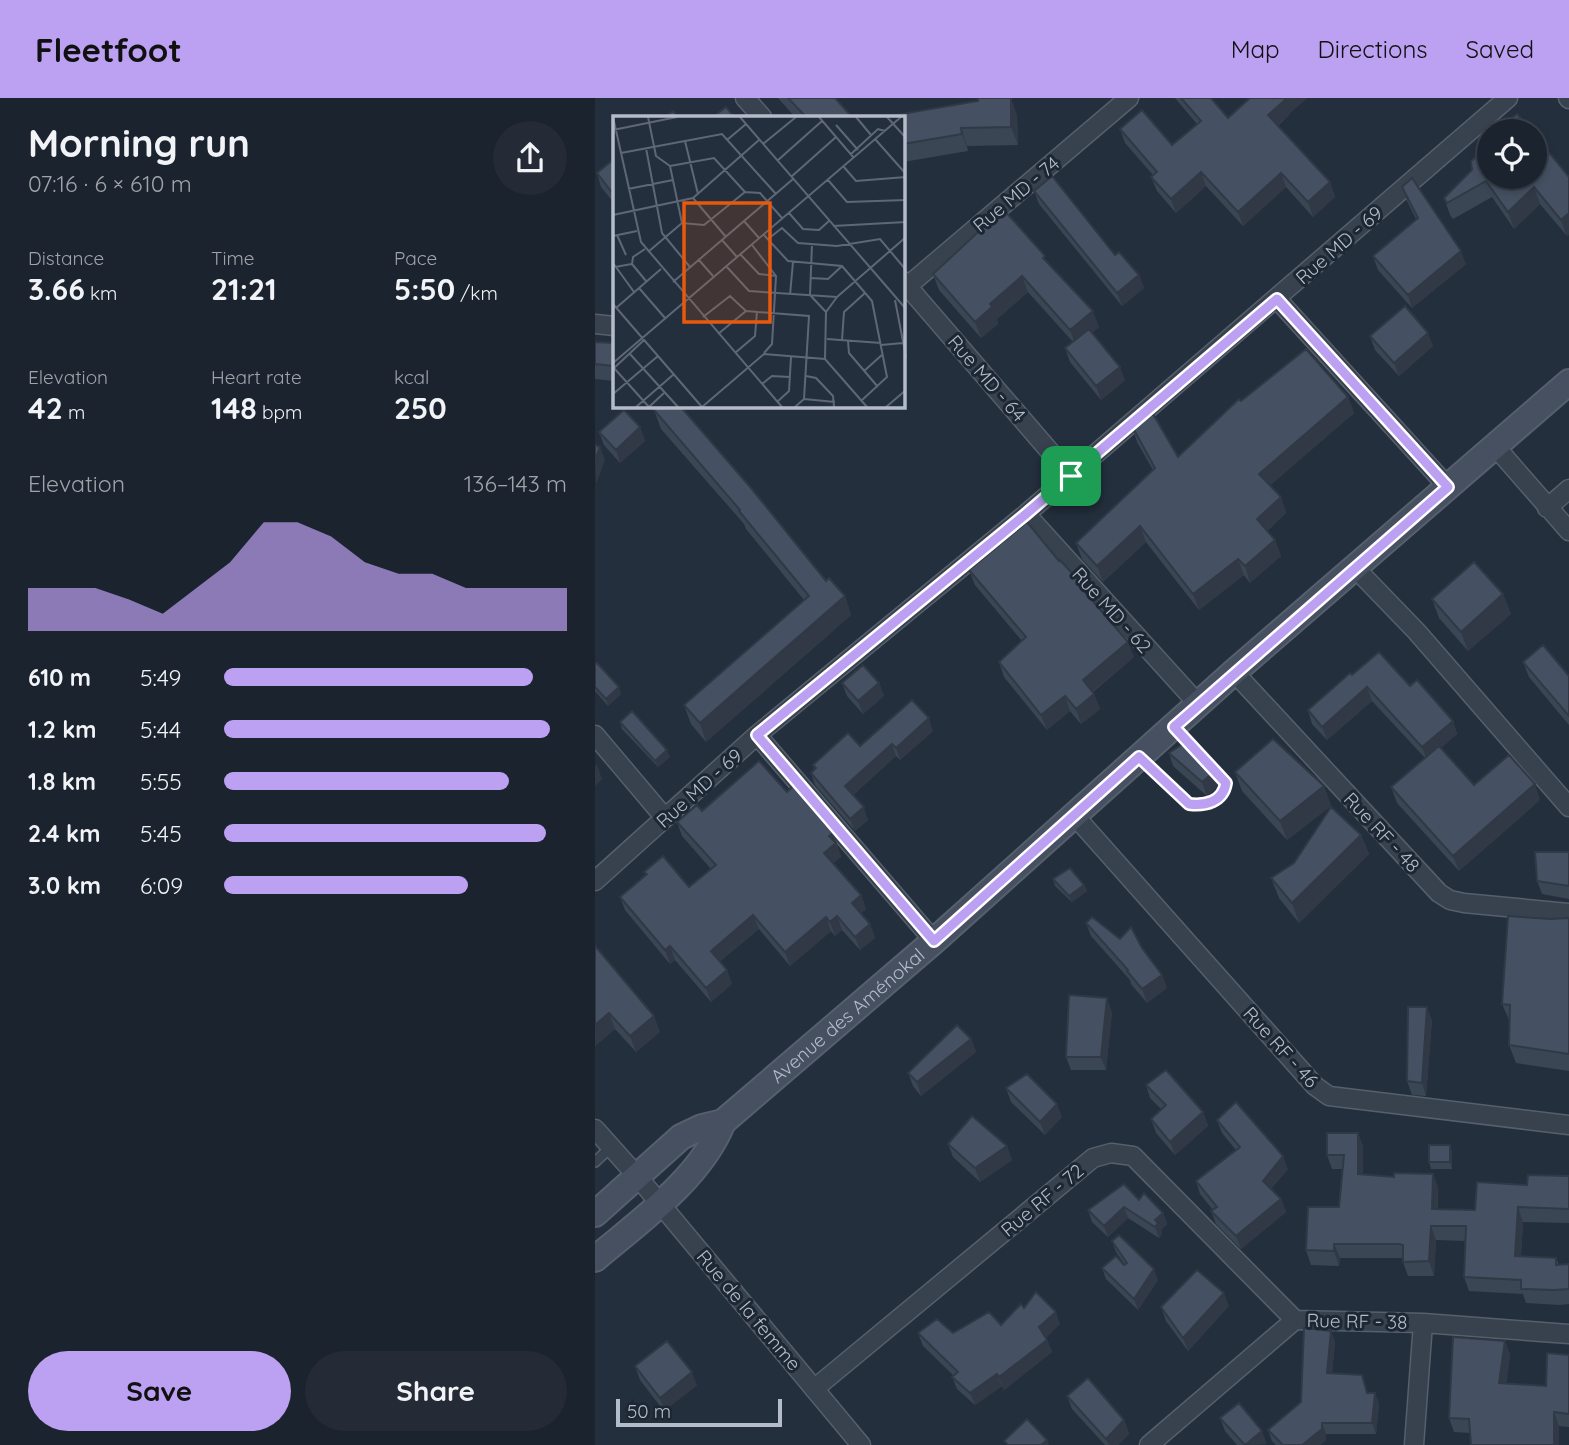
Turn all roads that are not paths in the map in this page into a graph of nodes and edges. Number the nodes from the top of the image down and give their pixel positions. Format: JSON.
{"nodes":[{"id":1,"x":745,"y":98,"type":"edge"},
{"id":2,"x":1129,"y":98,"type":"edge"},
{"id":3,"x":1508,"y":98,"type":"edge"},
{"id":4,"x":761,"y":116,"type":"edge"},
{"id":5,"x":905,"y":286,"type":"edge"},
{"id":6,"x":1277,"y":299,"type":"junction"},
{"id":7,"x":595,"y":324,"type":"edge"},
{"id":8,"x":613,"y":326,"type":"edge"},
{"id":9,"x":1569,"y":382,"type":"edge"},
{"id":10,"x":1494,"y":445,"type":"junction"},
{"id":11,"x":1071,"y":476,"type":"junction"},
{"id":12,"x":1448,"y":487,"type":"junction"},
{"id":13,"x":1569,"y":489,"type":"edge"},
{"id":14,"x":1547,"y":508,"type":"junction"},
{"id":15,"x":1026,"y":514,"type":"junction"},
{"id":16,"x":1569,"y":531,"type":"edge"},
{"id":17,"x":1361,"y":574,"type":"dead end"},
{"id":18,"x":1234,"y":673,"type":"junction"},
{"id":19,"x":1199,"y":705,"type":"junction"},
{"id":20,"x":1174,"y":727,"type":"junction"},
{"id":21,"x":595,"y":735,"type":"edge"},
{"id":22,"x":757,"y":735,"type":"junction"},
{"id":23,"x":1139,"y":757,"type":"junction"},
{"id":24,"x":1569,"y":807,"type":"edge"},
{"id":25,"x":1074,"y":815,"type":"junction"},
{"id":26,"x":665,"y":818,"type":"junction"},
{"id":27,"x":595,"y":881,"type":"edge"},
{"id":28,"x":1569,"y":914,"type":"edge"},
{"id":29,"x":934,"y":941,"type":"junction"},
{"id":30,"x":723,"y":1122,"type":"junction"},
{"id":31,"x":1569,"y":1125,"type":"edge"},
{"id":32,"x":595,"y":1129,"type":"edge"},
{"id":33,"x":611,"y":1147,"type":"junction"},
{"id":34,"x":595,"y":1162,"type":"edge"},
{"id":35,"x":637,"y":1175,"type":"junction"},
{"id":36,"x":660,"y":1203,"type":"junction"},
{"id":37,"x":595,"y":1213,"type":"edge"},
{"id":38,"x":595,"y":1259,"type":"edge"},
{"id":39,"x":1295,"y":1320,"type":"junction"},
{"id":40,"x":1423,"y":1323,"type":"junction"},
{"id":41,"x":1569,"y":1334,"type":"edge"},
{"id":42,"x":814,"y":1389,"type":"junction"},
{"id":43,"x":862,"y":1445,"type":"edge"},
{"id":44,"x":1149,"y":1445,"type":"edge"},
{"id":45,"x":1414,"y":1445,"type":"edge"}],
"edges":[{"from":1,"to":4,"type":"street"},
{"from":2,"to":5,"type":"street","name":"Rue MD - 74"},
{"from":3,"to":6,"type":"street","name":"Rue MD - 69"},
{"from":5,"to":11,"type":"street","name":"Rue MD - 64"},
{"from":6,"to":11,"type":"street","name":"Rue MD - 69"},
{"from":6,"to":12,"type":"street"},
{"from":7,"to":8,"type":"street"},
{"from":9,"to":10,"type":"main road","name":"Avenue des Aménokal"},
{"from":10,"to":12,"type":"main road","name":"Avenue des Aménokal"},
{"from":10,"to":14,"type":"street"},
{"from":11,"to":15,"type":"street","name":"Rue MD - 69"},
{"from":12,"to":18,"type":"main road","name":"Avenue des Aménokal"},
{"from":13,"to":14,"type":"street"},
{"from":14,"to":16,"type":"street"},
{"from":15,"to":19,"type":"street","name":"Rue MD - 62"},
{"from":15,"to":22,"type":"street","name":"Rue MD - 69"},
{"from":17,"to":24,"type":"street"},
{"from":18,"to":19,"type":"main road","name":"Avenue des Aménokal"},
{"from":18,"to":28,"type":"street","name":"Rue RF - 48"},
{"from":19,"to":20,"type":"main road","name":"Avenue des Aménokal"},
{"from":20,"to":23,"type":"main road","name":"Avenue des Aménokal"},
{"from":20,"to":23,"type":"lane"},
{"from":21,"to":26,"type":"street"},
{"from":22,"to":26,"type":"street","name":"Rue MD - 69"},
{"from":22,"to":29,"type":"street"},
{"from":23,"to":25,"type":"main road","name":"Avenue des Aménokal"},
{"from":25,"to":29,"type":"main road","name":"Avenue des Aménokal"},
{"from":25,"to":31,"type":"street","name":"Rue RF - 46"},
{"from":26,"to":27,"type":"street","name":"Rue MD - 69"},
{"from":29,"to":30,"type":"main road","name":"Avenue des Aménokal"},
{"from":30,"to":35,"type":"main road","name":"Avenue des Aménokal"},
{"from":30,"to":36,"type":"main road","name":"Avenue des Aménokal"},
{"from":32,"to":33,"type":"street","name":"Rue de la femme"},
{"from":33,"to":34,"type":"lane"},
{"from":33,"to":35,"type":"street","name":"Rue de la femme"},
{"from":35,"to":36,"type":"street","name":"Rue de la femme"},
{"from":35,"to":37,"type":"main road","name":"Avenue des Aménokal"},
{"from":36,"to":38,"type":"main road","name":"Avenue des Aménokal"},
{"from":36,"to":42,"type":"street","name":"Rue de la femme"},
{"from":39,"to":40,"type":"street","name":"Rue RF - 38"},
{"from":39,"to":42,"type":"street","name":"Rue RF - 72"},
{"from":39,"to":44,"type":"street","name":"Rue RF - 38"},
{"from":40,"to":41,"type":"street","name":"Rue RF - 38"},
{"from":40,"to":45,"type":"street"},
{"from":42,"to":43,"type":"street","name":"Rue de la femme"}]}
